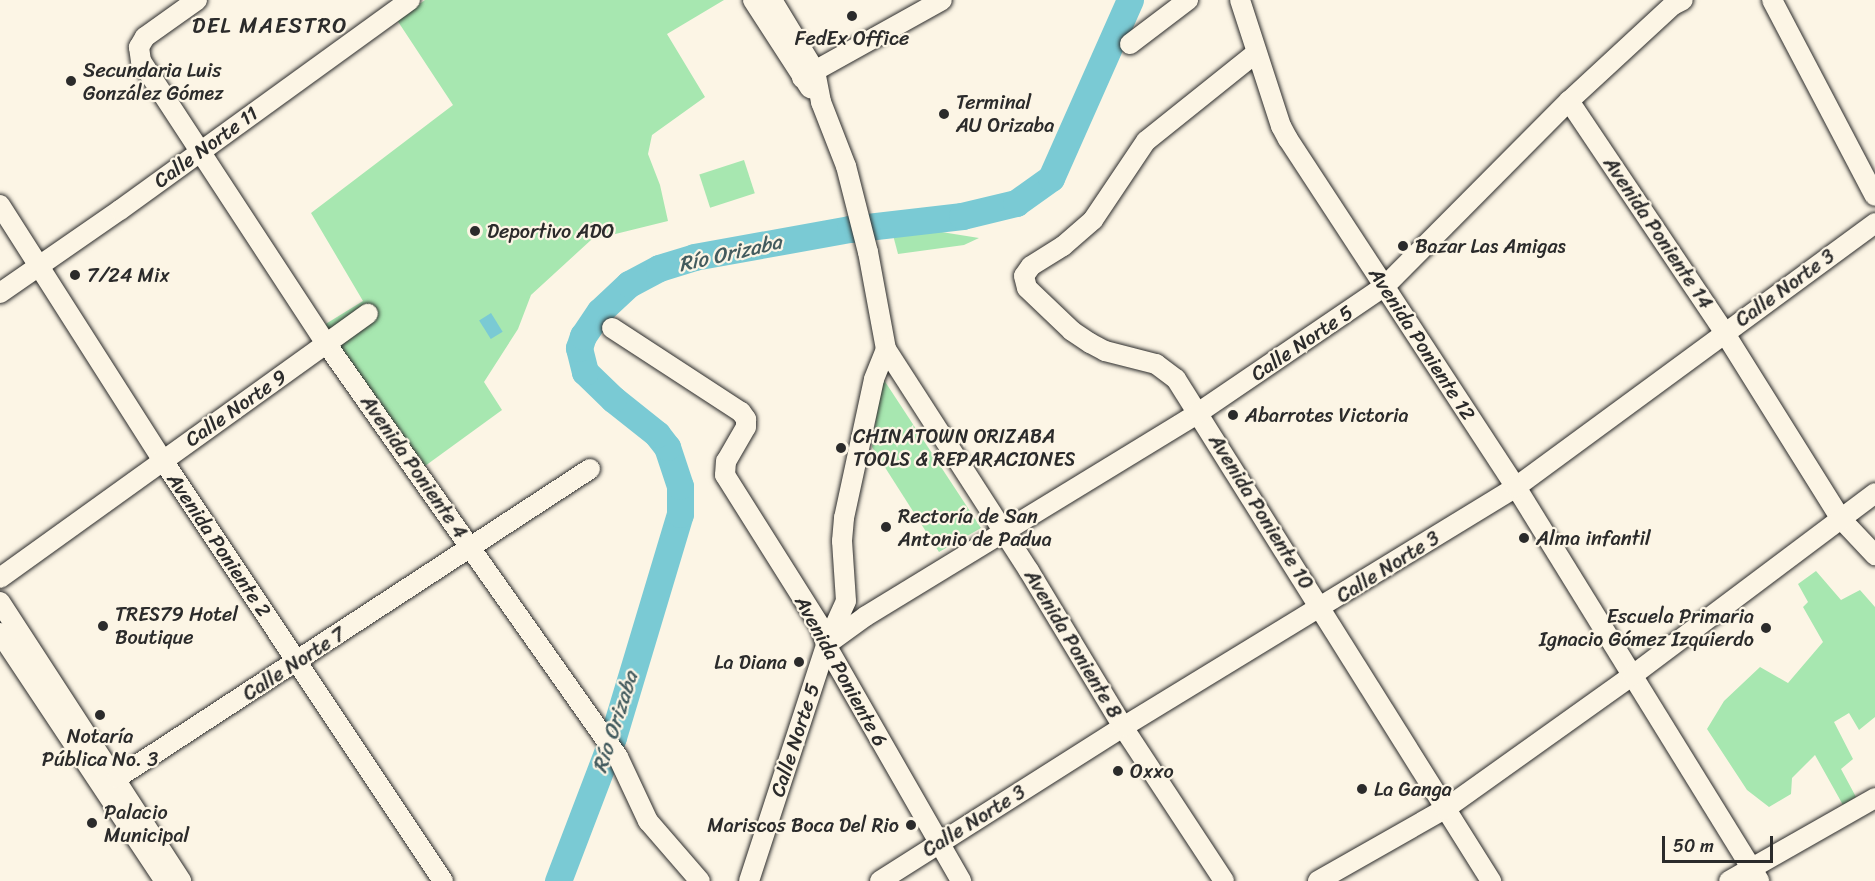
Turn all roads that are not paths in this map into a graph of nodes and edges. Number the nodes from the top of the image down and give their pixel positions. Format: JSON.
{"nodes":[{"id":1,"x":197,"y":0,"type":"edge"},
{"id":2,"x":410,"y":0,"type":"edge"},
{"id":3,"x":753,"y":0,"type":"edge"},
{"id":4,"x":772,"y":0,"type":"edge"},
{"id":5,"x":942,"y":0,"type":"edge"},
{"id":6,"x":1188,"y":0,"type":"edge"},
{"id":7,"x":1240,"y":0,"type":"edge"},
{"id":8,"x":1772,"y":0,"type":"edge"},
{"id":9,"x":1678,"y":2,"type":"edge"},
{"id":10,"x":1130,"y":44,"type":"dead end"},
{"id":11,"x":1256,"y":53,"type":"junction"},
{"id":12,"x":808,"y":74,"type":"junction"},
{"id":13,"x":1569,"y":101,"type":"junction"},
{"id":14,"x":200,"y":151,"type":"junction"},
{"id":15,"x":1875,"y":196,"type":"edge"},
{"id":16,"x":0,"y":205,"type":"edge"},
{"id":17,"x":1875,"y":223,"type":"edge"},
{"id":18,"x":40,"y":267,"type":"junction"},
{"id":19,"x":1386,"y":286,"type":"junction"},
{"id":20,"x":0,"y":293,"type":"edge"},
{"id":21,"x":368,"y":314,"type":"dead end"},
{"id":22,"x":612,"y":328,"type":"dead end"},
{"id":23,"x":1724,"y":332,"type":"junction"},
{"id":24,"x":327,"y":345,"type":"junction"},
{"id":25,"x":886,"y":349,"type":"junction"},
{"id":26,"x":1198,"y":413,"type":"junction"},
{"id":27,"x":162,"y":459,"type":"junction"},
{"id":28,"x":590,"y":469,"type":"dead end"},
{"id":29,"x":1516,"y":487,"type":"junction"},
{"id":30,"x":1875,"y":493,"type":"edge"},
{"id":31,"x":1841,"y":519,"type":"junction"},
{"id":32,"x":1003,"y":532,"type":"junction"},
{"id":33,"x":470,"y":547,"type":"junction"},
{"id":34,"x":1875,"y":555,"type":"edge"},
{"id":35,"x":0,"y":578,"type":"edge"},
{"id":36,"x":846,"y":601,"type":"junction"},
{"id":37,"x":0,"y":602,"type":"edge"},
{"id":38,"x":1322,"y":608,"type":"junction"},
{"id":39,"x":866,"y":616,"type":"junction"},
{"id":40,"x":0,"y":633,"type":"edge"},
{"id":41,"x":826,"y":645,"type":"junction"},
{"id":42,"x":298,"y":662,"type":"junction"},
{"id":43,"x":1633,"y":675,"type":"junction"},
{"id":44,"x":1123,"y":728,"type":"junction"},
{"id":45,"x":117,"y":778,"type":"junction"},
{"id":46,"x":1875,"y":798,"type":"edge"},
{"id":47,"x":1445,"y":809,"type":"junction"},
{"id":48,"x":938,"y":844,"type":"junction"},
{"id":49,"x":1756,"y":874,"type":"edge"},
{"id":50,"x":165,"y":881,"type":"edge"},
{"id":51,"x":181,"y":881,"type":"edge"},
{"id":52,"x":443,"y":881,"type":"edge"},
{"id":53,"x":700,"y":881,"type":"edge"},
{"id":54,"x":748,"y":881,"type":"edge"},
{"id":55,"x":880,"y":881,"type":"edge"},
{"id":56,"x":961,"y":881,"type":"edge"},
{"id":57,"x":1224,"y":881,"type":"edge"},
{"id":58,"x":1318,"y":881,"type":"edge"},
{"id":59,"x":1491,"y":881,"type":"edge"},
{"id":60,"x":1729,"y":881,"type":"edge"}],
"edges":[{"from":1,"to":14,"type":"street","name":"Avenida Poniente 4"},
{"from":2,"to":14,"type":"street","name":"Calle Norte 11"},
{"from":3,"to":12,"type":"street","name":"Avenida Poniente 8"},
{"from":4,"to":12,"type":"street","name":"Avenida Poniente 8"},
{"from":5,"to":12,"type":"street"},
{"from":6,"to":10,"type":"street"},
{"from":7,"to":11,"type":"street","name":"Avenida Poniente 12"},
{"from":8,"to":15,"type":"street"},
{"from":9,"to":13,"type":"street","name":"Calle Norte 5"},
{"from":11,"to":19,"type":"street","name":"Avenida Poniente 12"},
{"from":11,"to":26,"type":"street","name":"Avenida Poniente 10"},
{"from":12,"to":25,"type":"street","name":"Avenida Poniente 8"},
{"from":13,"to":19,"type":"street","name":"Calle Norte 5"},
{"from":13,"to":23,"type":"street","name":"Avenida Poniente 14"},
{"from":14,"to":18,"type":"street","name":"Calle Norte 11"},
{"from":14,"to":24,"type":"street","name":"Avenida Poniente 4"},
{"from":16,"to":18,"type":"street","name":"Avenida Poniente 2"},
{"from":17,"to":23,"type":"street","name":"Calle Norte 3"},
{"from":18,"to":20,"type":"street","name":"Calle Norte 11"},
{"from":18,"to":27,"type":"street","name":"Avenida Poniente 2"},
{"from":19,"to":26,"type":"street","name":"Calle Norte 5"},
{"from":19,"to":29,"type":"street","name":"Avenida Poniente 12"},
{"from":21,"to":24,"type":"street","name":"Calle Norte 9"},
{"from":22,"to":41,"type":"street","name":"Avenida Poniente 6"},
{"from":23,"to":29,"type":"street","name":"Calle Norte 3"},
{"from":23,"to":31,"type":"street","name":"Avenida Poniente 14"},
{"from":24,"to":27,"type":"street","name":"Calle Norte 9"},
{"from":24,"to":33,"type":"street","name":"Avenida Poniente 4"},
{"from":25,"to":32,"type":"street","name":"Avenida Poniente 8"},
{"from":25,"to":36,"type":"street"},
{"from":26,"to":32,"type":"street","name":"Calle Norte 5"},
{"from":26,"to":38,"type":"street","name":"Avenida Poniente 10"},
{"from":27,"to":35,"type":"street","name":"Calle Norte 9"},
{"from":27,"to":42,"type":"street","name":"Avenida Poniente 2"},
{"from":28,"to":33,"type":"street","name":"Calle Norte 7"},
{"from":29,"to":38,"type":"street","name":"Calle Norte 3"},
{"from":29,"to":43,"type":"street","name":"Avenida Poniente 12"},
{"from":30,"to":31,"type":"street"},
{"from":31,"to":34,"type":"street","name":"Avenida Poniente 14"},
{"from":31,"to":43,"type":"street"},
{"from":32,"to":39,"type":"street","name":"Calle Norte 5"},
{"from":32,"to":44,"type":"street","name":"Avenida Poniente 8"},
{"from":33,"to":42,"type":"street","name":"Calle Norte 7"},
{"from":33,"to":53,"type":"street","name":"Avenida Poniente 4"},
{"from":36,"to":39,"type":"street"},
{"from":36,"to":41,"type":"street"},
{"from":37,"to":45,"type":"street"},
{"from":38,"to":44,"type":"street","name":"Calle Norte 3"},
{"from":38,"to":47,"type":"street","name":"Avenida Poniente 10"},
{"from":39,"to":41,"type":"street","name":"Calle Norte 5"},
{"from":40,"to":50,"type":"street"},
{"from":41,"to":48,"type":"street","name":"Avenida Poniente 6"},
{"from":41,"to":54,"type":"street","name":"Calle Norte 5"},
{"from":42,"to":45,"type":"street","name":"Calle Norte 7"},
{"from":42,"to":52,"type":"street","name":"Avenida Poniente 2"},
{"from":43,"to":47,"type":"street"},
{"from":43,"to":49,"type":"street","name":"Avenida Poniente 12"},
{"from":44,"to":48,"type":"street","name":"Calle Norte 3"},
{"from":44,"to":57,"type":"street","name":"Avenida Poniente 8"},
{"from":45,"to":51,"type":"street"},
{"from":46,"to":49,"type":"street"},
{"from":47,"to":58,"type":"street"},
{"from":47,"to":59,"type":"street","name":"Avenida Poniente 10"},
{"from":48,"to":55,"type":"street","name":"Calle Norte 3"},
{"from":48,"to":56,"type":"street","name":"Avenida Poniente 6"},
{"from":49,"to":60,"type":"street"}]}
